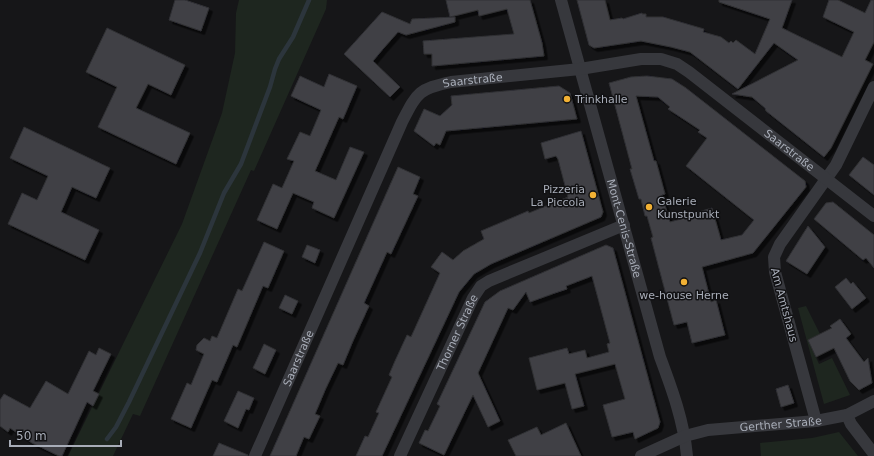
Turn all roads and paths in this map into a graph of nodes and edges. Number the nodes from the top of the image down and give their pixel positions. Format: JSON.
{"nodes":[{"id":1,"x":561,"y":0,"type":"edge"},
{"id":2,"x":580,"y":70,"type":"junction"},
{"id":3,"x":874,"y":87,"type":"edge"},
{"id":4,"x":827,"y":178,"type":"junction"},
{"id":5,"x":874,"y":216,"type":"edge"},
{"id":6,"x":624,"y":225,"type":"junction"},
{"id":7,"x":874,"y":401,"type":"edge"},
{"id":8,"x":847,"y":415,"type":"junction"},
{"id":9,"x":816,"y":422,"type":"junction"},
{"id":10,"x":685,"y":436,"type":"junction"},
{"id":11,"x":874,"y":454,"type":"edge"},
{"id":12,"x":255,"y":456,"type":"edge"},
{"id":13,"x":400,"y":456,"type":"edge"},
{"id":14,"x":641,"y":456,"type":"edge"},
{"id":15,"x":687,"y":456,"type":"edge"}],
"edges":[{"from":1,"to":2,"type":"street","name":"Mont-Cenis-Straße"},
{"from":2,"to":4,"type":"street","name":"Saarstraße"},
{"from":2,"to":6,"type":"street","name":"Mont-Cenis-Straße"},
{"from":2,"to":12,"type":"street","name":"Saarstraße"},
{"from":3,"to":4,"type":"street","name":"Am Amtshaus"},
{"from":4,"to":5,"type":"street","name":"Saarstraße"},
{"from":4,"to":9,"type":"street","name":"Am Amtshaus"},
{"from":6,"to":10,"type":"street","name":"Mont-Cenis-Straße"},
{"from":6,"to":13,"type":"street","name":"Thorner Straße"},
{"from":7,"to":8,"type":"street","name":"Gerther Straße"},
{"from":8,"to":9,"type":"street","name":"Gerther Straße"},
{"from":8,"to":11,"type":"street"},
{"from":9,"to":10,"type":"street","name":"Gerther Straße"},
{"from":10,"to":14,"type":"street","name":"Gerther Straße"},
{"from":10,"to":15,"type":"street","name":"Mont-Cenis-Straße"}]}
